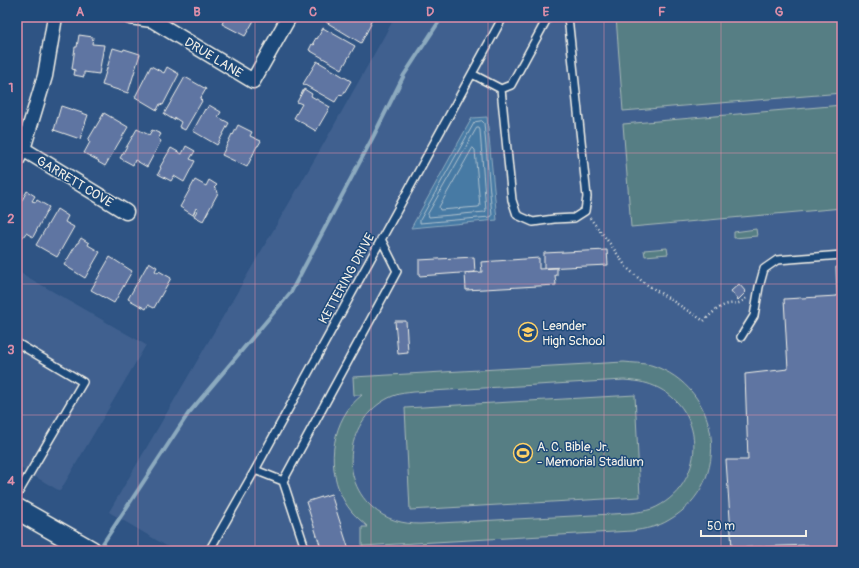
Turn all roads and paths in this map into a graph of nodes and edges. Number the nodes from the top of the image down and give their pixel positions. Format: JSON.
{"nodes":[{"id":1,"x":55,"y":17,"type":"edge"},
{"id":2,"x":130,"y":17,"type":"edge"},
{"id":3,"x":289,"y":17,"type":"edge"},
{"id":4,"x":503,"y":17,"type":"edge"},
{"id":5,"x":548,"y":17,"type":"edge"},
{"id":6,"x":568,"y":17,"type":"edge"},
{"id":7,"x":472,"y":74,"type":"junction"},
{"id":8,"x":501,"y":89,"type":"junction"},
{"id":9,"x":20,"y":154,"type":"edge"},
{"id":10,"x":585,"y":211,"type":"junction"},
{"id":11,"x":126,"y":212,"type":"dead end"},
{"id":12,"x":381,"y":239,"type":"junction"},
{"id":13,"x":842,"y":255,"type":"edge"},
{"id":14,"x":747,"y":296,"type":"dead end"},
{"id":15,"x":741,"y":337,"type":"dead end"},
{"id":16,"x":17,"y":344,"type":"edge"},
{"id":17,"x":255,"y":470,"type":"junction"},
{"id":18,"x":283,"y":481,"type":"junction"},
{"id":19,"x":17,"y":495,"type":"edge"},
{"id":20,"x":17,"y":509,"type":"edge"},
{"id":21,"x":90,"y":550,"type":"edge"},
{"id":22,"x":209,"y":551,"type":"edge"},
{"id":23,"x":306,"y":551,"type":"edge"}],
"edges":[{"from":1,"to":9,"type":"street"},
{"from":2,"to":3,"type":"street","name":"DRUE LANE"},
{"from":4,"to":7,"type":"lane","name":"KETTERING DRIVE"},
{"from":5,"to":8,"type":"lane"},
{"from":6,"to":10,"type":"lane"},
{"from":7,"to":8,"type":"lane"},
{"from":7,"to":12,"type":"lane","name":"KETTERING DRIVE"},
{"from":8,"to":10,"type":"lane"},
{"from":9,"to":11,"type":"street","name":"GARRETT COVE"},
{"from":10,"to":14,"type":"path"},
{"from":12,"to":17,"type":"lane","name":"KETTERING DRIVE"},
{"from":12,"to":18,"type":"lane"},
{"from":13,"to":15,"type":"lane"},
{"from":16,"to":19,"type":"lane"},
{"from":17,"to":18,"type":"lane"},
{"from":17,"to":22,"type":"lane","name":"KETTERING DRIVE"},
{"from":18,"to":23,"type":"lane"},
{"from":20,"to":21,"type":"main road"}]}
